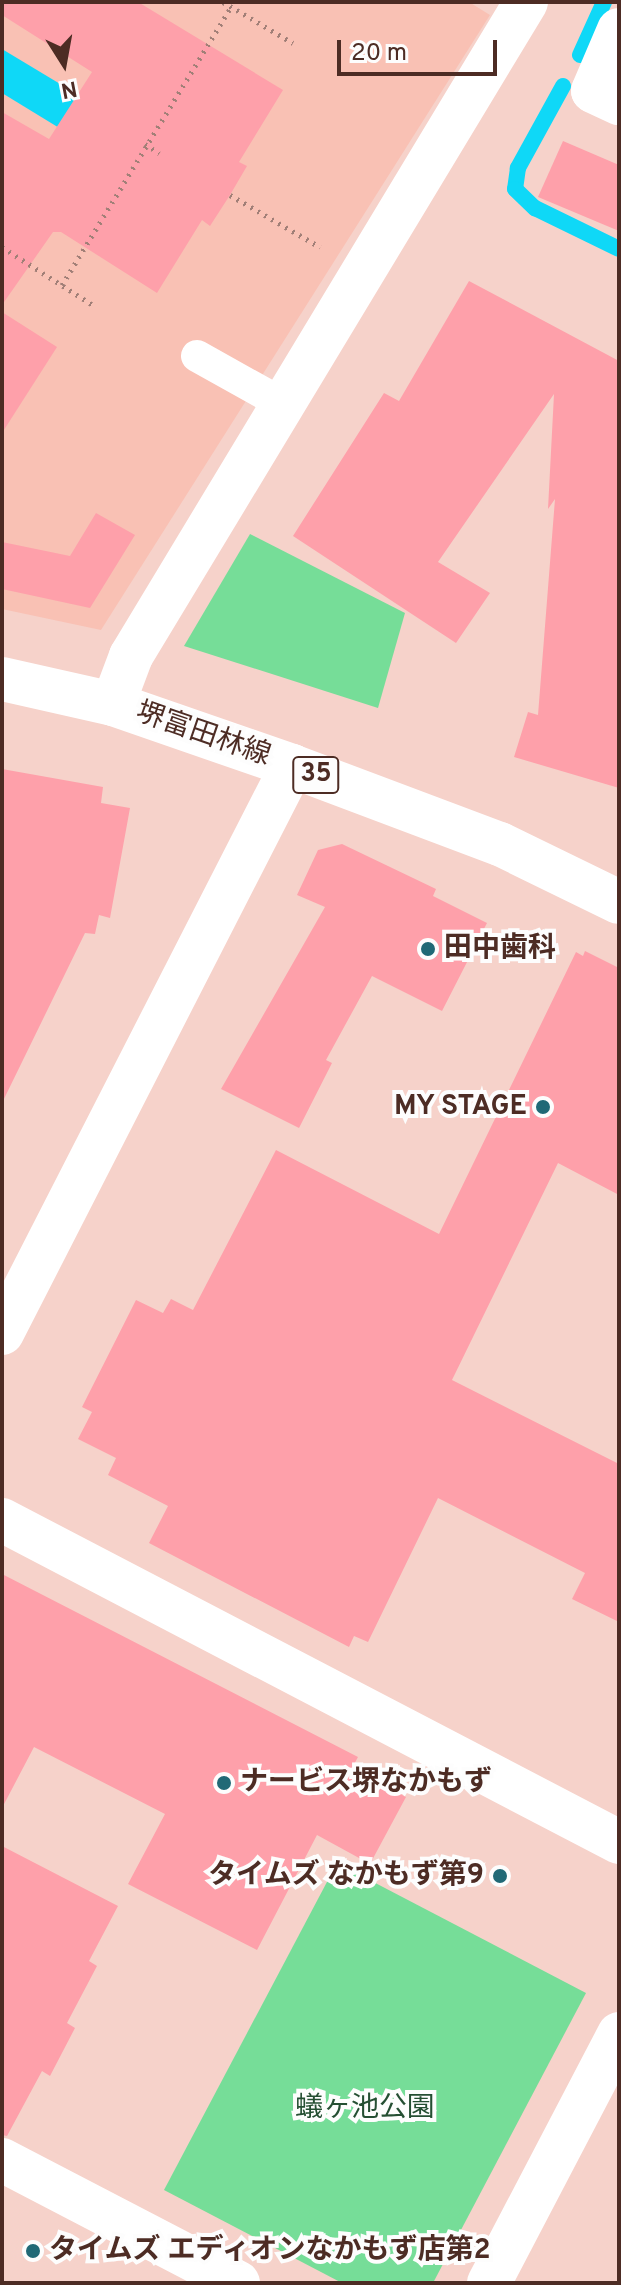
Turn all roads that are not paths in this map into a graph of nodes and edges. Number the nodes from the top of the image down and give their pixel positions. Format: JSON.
{"nodes":[{"id":1,"x":526,"y":2,"type":"edge"},
{"id":2,"x":619,"y":30,"type":"edge"},
{"id":3,"x":619,"y":103,"type":"edge"},
{"id":4,"x":197,"y":356,"type":"dead end"},
{"id":5,"x":281,"y":403,"type":"junction"},
{"id":6,"x":2,"y":679,"type":"edge"},
{"id":7,"x":113,"y":704,"type":"junction"},
{"id":8,"x":292,"y":766,"type":"junction"},
{"id":9,"x":619,"y":902,"type":"edge"},
{"id":10,"x":2,"y":1333,"type":"edge"},
{"id":11,"x":2,"y":1520,"type":"edge"},
{"id":12,"x":619,"y":1842,"type":"edge"},
{"id":13,"x":619,"y":2034,"type":"edge"},
{"id":14,"x":2,"y":2160,"type":"edge"},
{"id":15,"x":238,"y":2283,"type":"edge"},
{"id":16,"x":489,"y":2283,"type":"edge"}],
"edges":[{"from":1,"to":5,"type":"street"},
{"from":2,"to":3,"type":"street"},
{"from":4,"to":5,"type":"lane"},
{"from":5,"to":7,"type":"street"},
{"from":6,"to":7,"type":"street","name":"堺富田林線","number":"35"},
{"from":7,"to":8,"type":"street","name":"堺富田林線","number":"35"},
{"from":8,"to":9,"type":"street","name":"堺富田林線","number":"35"},
{"from":8,"to":10,"type":"street"},
{"from":11,"to":12,"type":"street"},
{"from":13,"to":16,"type":"street"},
{"from":14,"to":15,"type":"street"}]}
